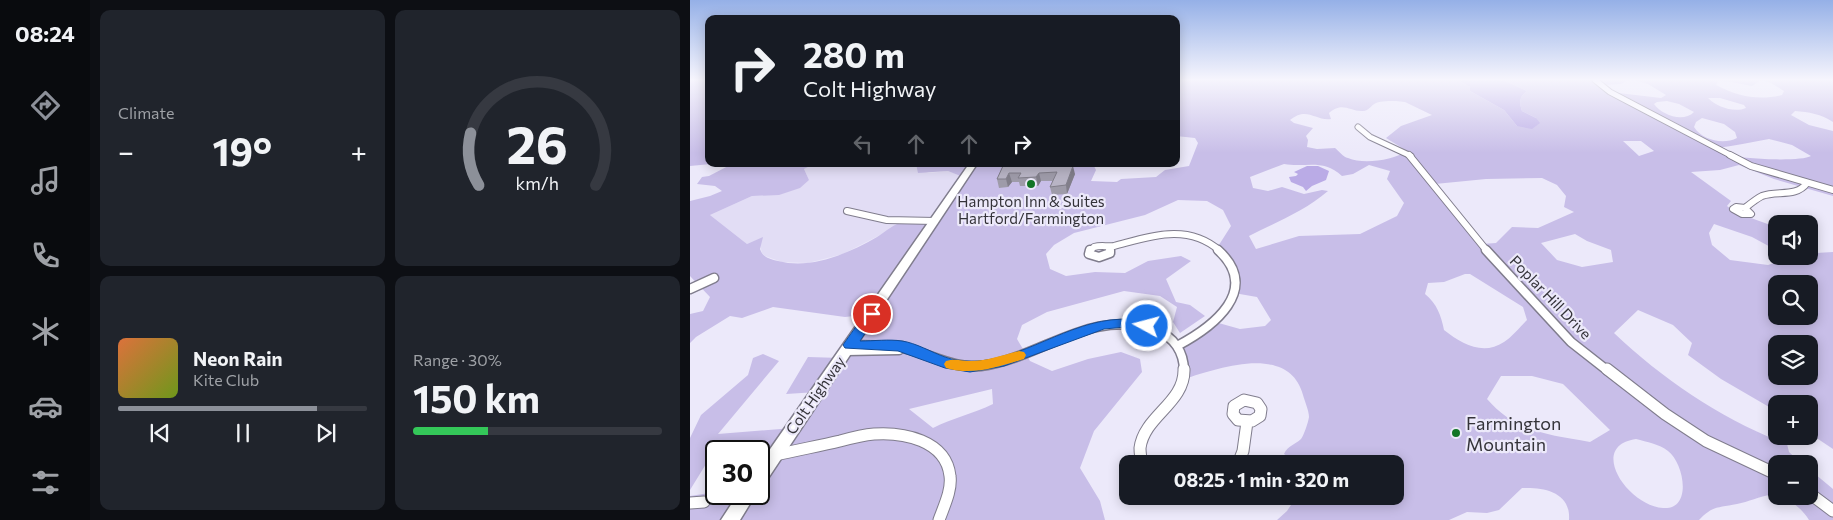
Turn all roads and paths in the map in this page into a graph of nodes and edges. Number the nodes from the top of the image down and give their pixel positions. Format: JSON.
{"nodes":[{"id":1,"x":1633,"y":104,"type":"edge"},
{"id":2,"x":1358,"y":127,"type":"dead end"},
{"id":3,"x":971,"y":167,"type":"edge"},
{"id":4,"x":1807,"y":183,"type":"junction"},
{"id":5,"x":1833,"y":190,"type":"edge"},
{"id":6,"x":1745,"y":208,"type":"dead end"},
{"id":7,"x":847,"y":210,"type":"dead end"},
{"id":8,"x":935,"y":221,"type":"junction"},
{"id":9,"x":1110,"y":247,"type":"dead end"},
{"id":10,"x":714,"y":278,"type":"dead end"},
{"id":11,"x":690,"y":289,"type":"edge"},
{"id":12,"x":1177,"y":346,"type":"junction"},
{"id":13,"x":848,"y":348,"type":"junction"},
{"id":14,"x":1247,"y":422,"type":"dead end"},
{"id":15,"x":774,"y":455,"type":"junction"},
{"id":16,"x":1140,"y":455,"type":"edge"},
{"id":17,"x":1241,"y":455,"type":"edge"},
{"id":18,"x":770,"y":461,"type":"edge"},
{"id":19,"x":1768,"y":470,"type":"edge"},
{"id":20,"x":1818,"y":500,"type":"edge"},
{"id":21,"x":704,"y":502,"type":"dead end"},
{"id":22,"x":690,"y":503,"type":"edge"},
{"id":23,"x":740,"y":505,"type":"edge"},
{"id":24,"x":1833,"y":511,"type":"edge"},
{"id":25,"x":730,"y":520,"type":"edge"},
{"id":26,"x":939,"y":520,"type":"edge"}],
"edges":[{"from":1,"to":4,"type":"street"},
{"from":2,"to":19,"type":"street","name":"Poplar Hill Drive"},
{"from":3,"to":8,"type":"highway","name":"Colt Highway"},
{"from":4,"to":5,"type":"street"},
{"from":4,"to":6,"type":"street"},
{"from":7,"to":8,"type":"street"},
{"from":8,"to":13,"type":"highway","name":"Colt Highway"},
{"from":9,"to":12,"type":"street"},
{"from":10,"to":11,"type":"street"},
{"from":12,"to":13,"type":"street"},
{"from":12,"to":16,"type":"street"},
{"from":13,"to":15,"type":"highway","name":"Colt Highway"},
{"from":14,"to":17,"type":"street"},
{"from":15,"to":18,"type":"highway","name":"Colt Highway"},
{"from":15,"to":26,"type":"street"},
{"from":20,"to":24,"type":"street"},
{"from":21,"to":22,"type":"street"},
{"from":23,"to":25,"type":"highway"}]}
